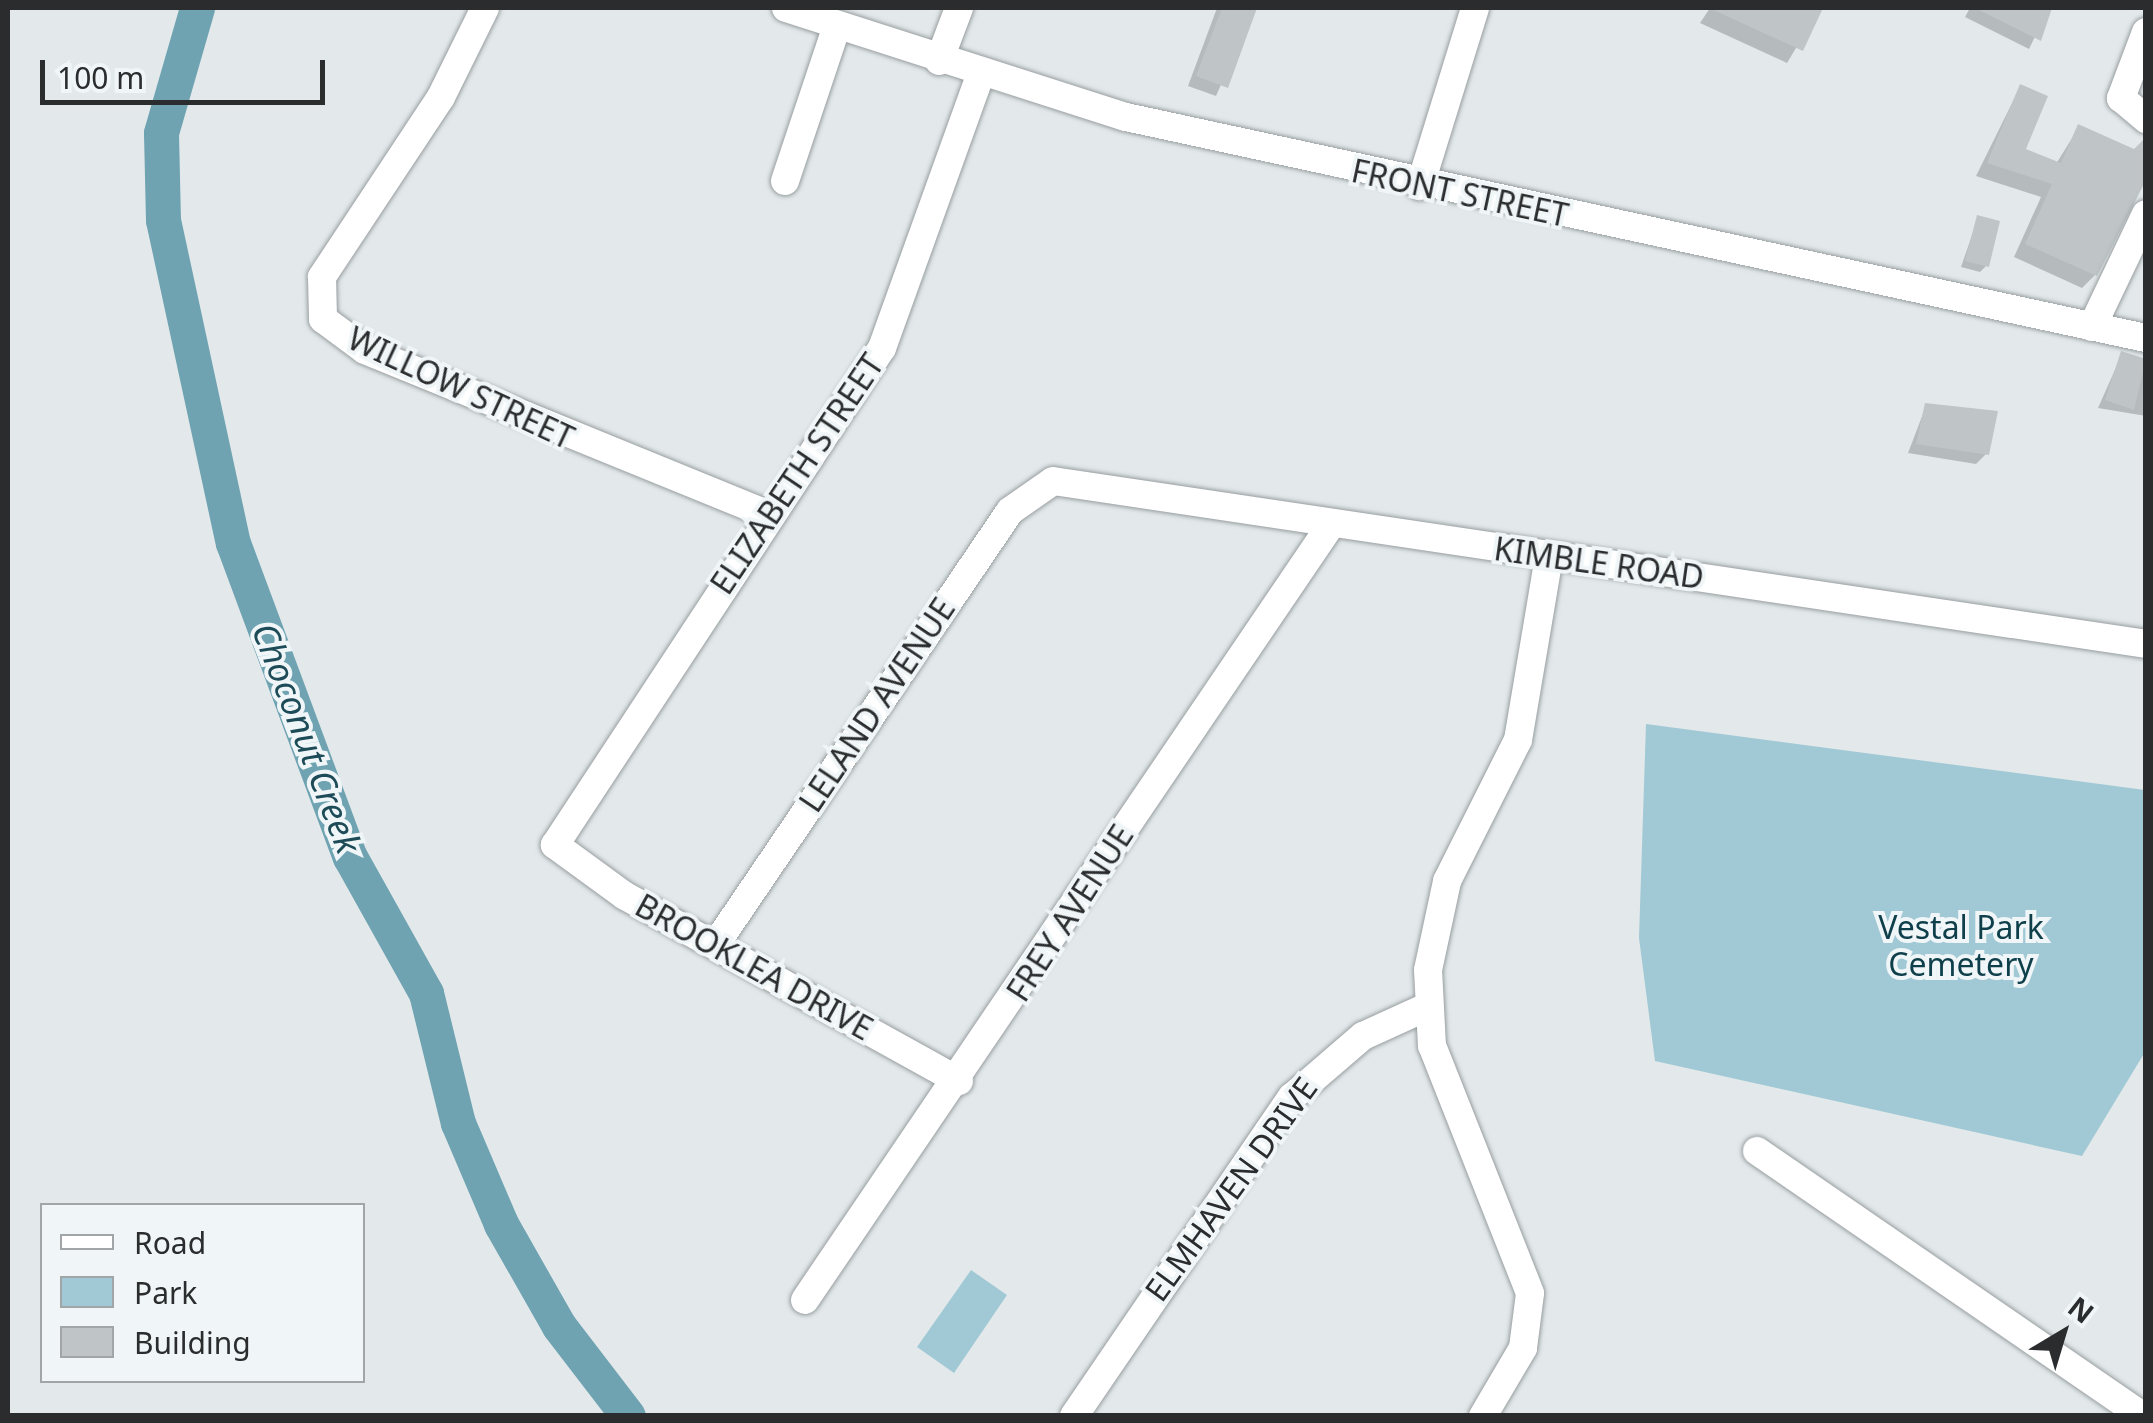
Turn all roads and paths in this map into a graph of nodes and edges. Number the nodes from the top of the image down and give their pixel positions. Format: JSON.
{"nodes":[{"id":1,"x":485,"y":8,"type":"edge"},
{"id":2,"x":786,"y":8,"type":"edge"},
{"id":3,"x":960,"y":8,"type":"edge"},
{"id":4,"x":1475,"y":8,"type":"edge"},
{"id":5,"x":837,"y":26,"type":"junction"},
{"id":6,"x":2144,"y":47,"type":"edge"},
{"id":7,"x":939,"y":60,"type":"junction"},
{"id":8,"x":981,"y":73,"type":"junction"},
{"id":9,"x":2146,"y":119,"type":"edge"},
{"id":10,"x":785,"y":180,"type":"dead end"},
{"id":11,"x":1420,"y":186,"type":"junction"},
{"id":12,"x":2146,"y":214,"type":"edge"},
{"id":13,"x":2092,"y":327,"type":"junction"},
{"id":14,"x":2145,"y":336,"type":"edge"},
{"id":15,"x":1052,"y":481,"type":"joint"},
{"id":16,"x":770,"y":515,"type":"junction"},
{"id":17,"x":1332,"y":523,"type":"junction"},
{"id":18,"x":1549,"y":556,"type":"junction"},
{"id":19,"x":2146,"y":644,"type":"edge"},
{"id":20,"x":555,"y":845,"type":"joint"},
{"id":21,"x":716,"y":944,"type":"junction"},
{"id":22,"x":1428,"y":1007,"type":"junction"},
{"id":23,"x":959,"y":1081,"type":"junction"},
{"id":24,"x":1757,"y":1151,"type":"dead end"},
{"id":25,"x":805,"y":1300,"type":"dead end"},
{"id":26,"x":1074,"y":1416,"type":"edge"},
{"id":27,"x":1483,"y":1416,"type":"edge"},
{"id":28,"x":2142,"y":1416,"type":"edge"}],
"edges":[{"from":1,"to":16,"type":"street","name":"WILLOW STREET"},
{"from":2,"to":5,"type":"street","name":"FRONT STREET"},
{"from":3,"to":7,"type":"street"},
{"from":4,"to":11,"type":"street"},
{"from":5,"to":7,"type":"street","name":"FRONT STREET"},
{"from":5,"to":10,"type":"street"},
{"from":6,"to":9,"type":"street"},
{"from":7,"to":8,"type":"street","name":"FRONT STREET"},
{"from":8,"to":11,"type":"street","name":"FRONT STREET"},
{"from":8,"to":16,"type":"street","name":"ELIZABETH STREET"},
{"from":11,"to":13,"type":"street","name":"FRONT STREET"},
{"from":12,"to":13,"type":"street"},
{"from":13,"to":14,"type":"street","name":"FRONT STREET"},
{"from":15,"to":17,"type":"street","name":"KIMBLE ROAD"},
{"from":15,"to":21,"type":"street","name":"LELAND AVENUE"},
{"from":16,"to":20,"type":"street","name":"ELIZABETH STREET"},
{"from":17,"to":18,"type":"street","name":"KIMBLE ROAD"},
{"from":17,"to":23,"type":"street","name":"FREY AVENUE"},
{"from":18,"to":19,"type":"street","name":"KIMBLE ROAD"},
{"from":18,"to":22,"type":"street"},
{"from":20,"to":21,"type":"street","name":"BROOKLEA DRIVE"},
{"from":21,"to":23,"type":"street","name":"BROOKLEA DRIVE"},
{"from":22,"to":26,"type":"street","name":"ELMHAVEN DRIVE"},
{"from":22,"to":27,"type":"street"},
{"from":23,"to":25,"type":"street","name":"FREY AVENUE"},
{"from":24,"to":28,"type":"street"}]}
